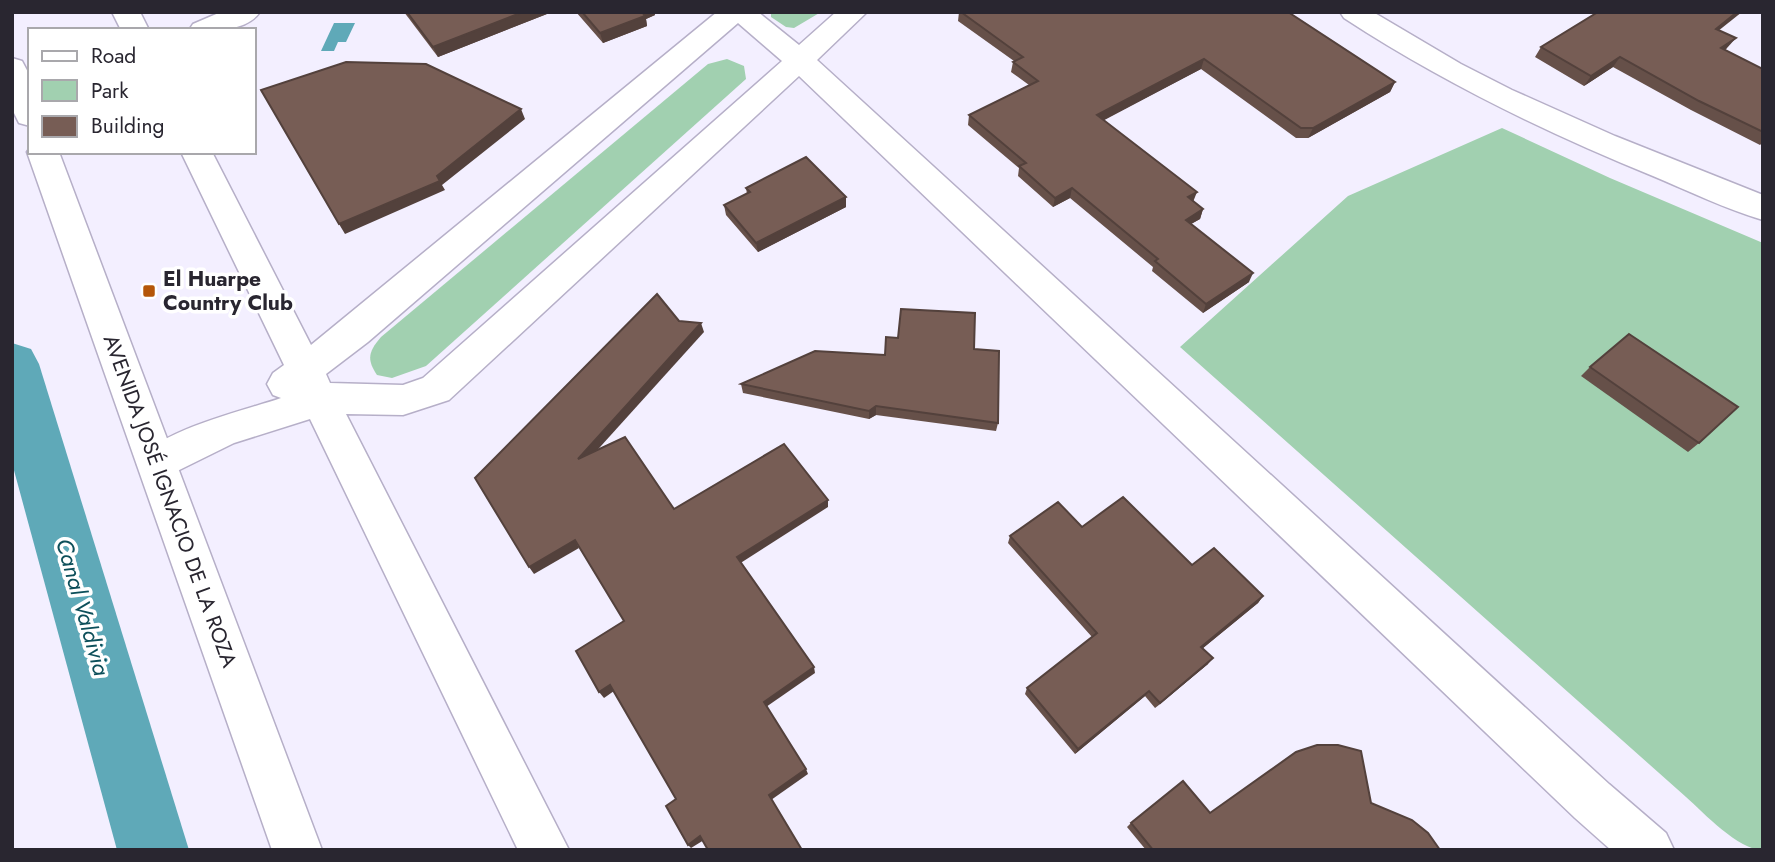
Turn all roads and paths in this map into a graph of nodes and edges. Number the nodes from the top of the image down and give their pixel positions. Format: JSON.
{"nodes":[{"id":1,"x":126,"y":12,"type":"edge"},
{"id":2,"x":246,"y":12,"type":"edge"},
{"id":3,"x":734,"y":12,"type":"edge"},
{"id":4,"x":741,"y":12,"type":"edge"},
{"id":5,"x":853,"y":12,"type":"edge"},
{"id":6,"x":1354,"y":12,"type":"edge"},
{"id":7,"x":134,"y":28,"type":"edge"},
{"id":8,"x":208,"y":28,"type":"edge"},
{"id":9,"x":799,"y":60,"type":"junction"},
{"id":10,"x":12,"y":67,"type":"edge"},
{"id":11,"x":28,"y":111,"type":"edge"},
{"id":12,"x":44,"y":154,"type":"edge"},
{"id":13,"x":197,"y":154,"type":"edge"},
{"id":14,"x":1763,"y":208,"type":"edge"},
{"id":15,"x":314,"y":384,"type":"junction"},
{"id":16,"x":157,"y":464,"type":"junction"},
{"id":17,"x":297,"y":850,"type":"edge"},
{"id":18,"x":544,"y":850,"type":"edge"},
{"id":19,"x":1649,"y":850,"type":"edge"}],
"edges":[{"from":1,"to":7,"type":"street"},
{"from":2,"to":8,"type":"street"},
{"from":3,"to":15,"type":"street"},
{"from":4,"to":9,"type":"street"},
{"from":5,"to":9,"type":"street"},
{"from":6,"to":14,"type":"street"},
{"from":9,"to":15,"type":"street"},
{"from":9,"to":19,"type":"street"},
{"from":10,"to":11,"type":"street"},
{"from":12,"to":16,"type":"street","name":"AVENIDA JOSÉ IGNACIO DE LA ROZA"},
{"from":13,"to":15,"type":"street"},
{"from":15,"to":16,"type":"street"},
{"from":15,"to":18,"type":"street"},
{"from":16,"to":17,"type":"street","name":"AVENIDA JOSÉ IGNACIO DE LA ROZA"}]}
